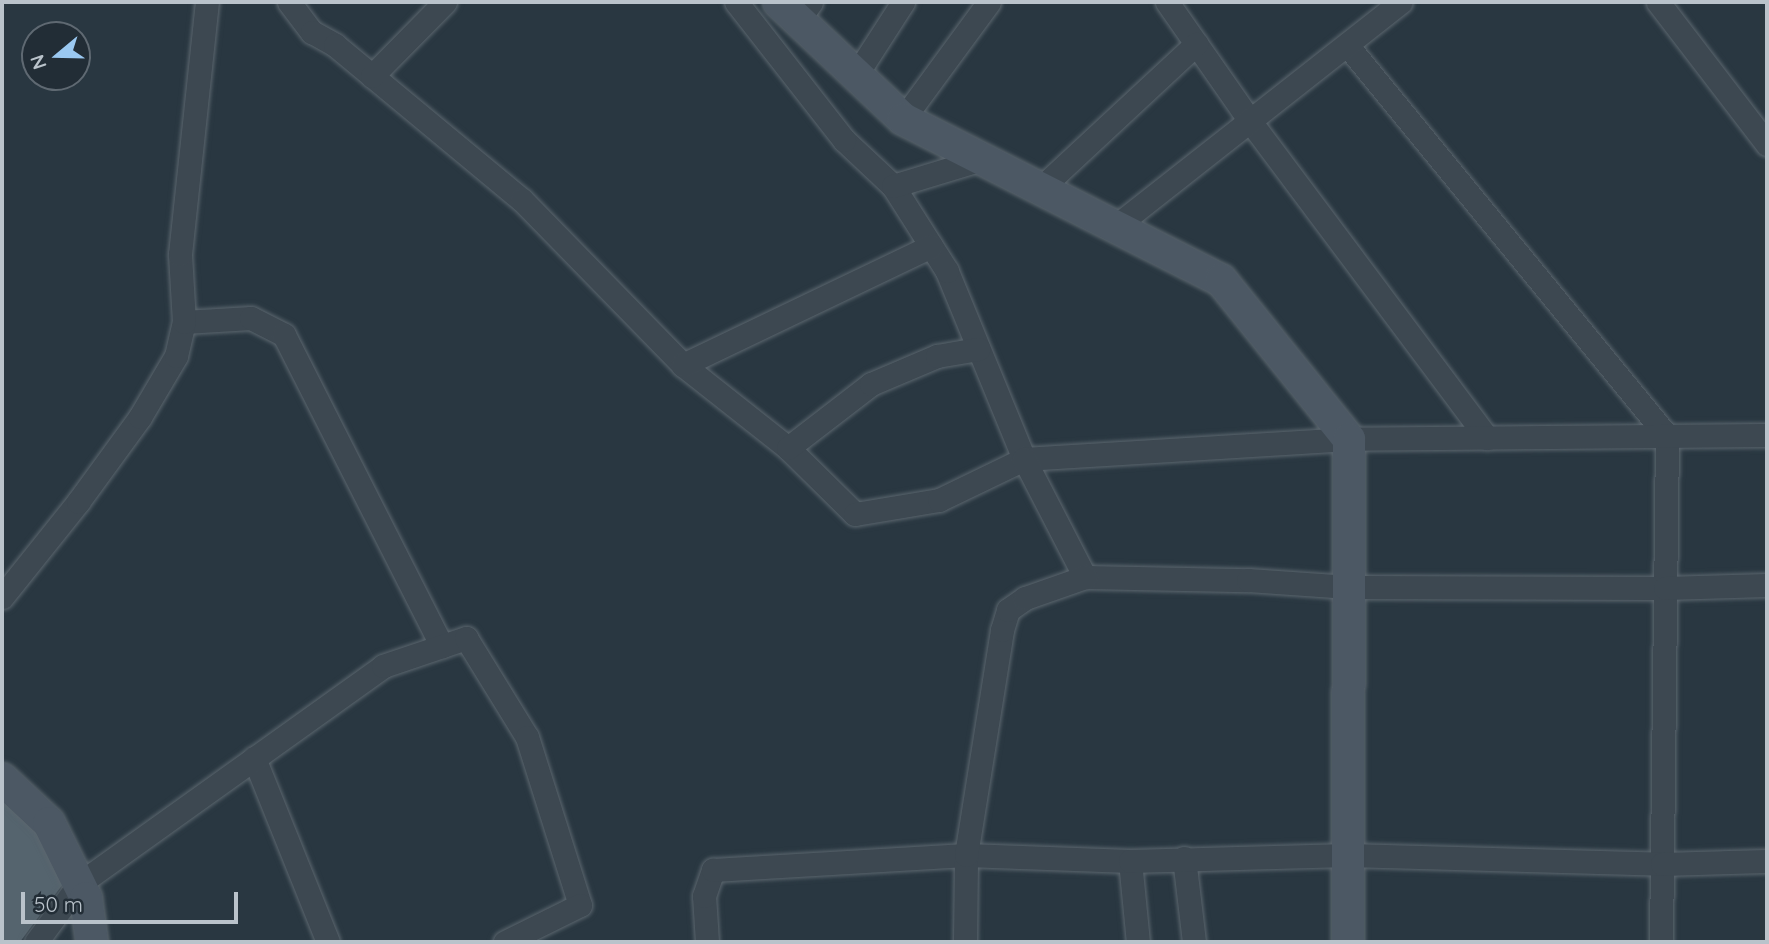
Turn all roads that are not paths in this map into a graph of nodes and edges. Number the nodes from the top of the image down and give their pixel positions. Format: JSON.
{"nodes":[{"id":1,"x":207,"y":2,"type":"edge"},
{"id":2,"x":289,"y":2,"type":"edge"},
{"id":3,"x":445,"y":2,"type":"edge"},
{"id":4,"x":736,"y":2,"type":"edge"},
{"id":5,"x":903,"y":2,"type":"edge"},
{"id":6,"x":989,"y":2,"type":"edge"},
{"id":7,"x":1167,"y":2,"type":"edge"},
{"id":8,"x":1401,"y":2,"type":"edge"},
{"id":9,"x":1658,"y":2,"type":"edge"},
{"id":10,"x":796,"y":8,"type":"edge"},
{"id":11,"x":1196,"y":44,"type":"junction"},
{"id":12,"x":1347,"y":45,"type":"junction"},
{"id":13,"x":856,"y":75,"type":"junction"},
{"id":14,"x":372,"y":76,"type":"junction"},
{"id":15,"x":903,"y":119,"type":"junction"},
{"id":16,"x":1760,"y":119,"type":"edge"},
{"id":17,"x":1250,"y":121,"type":"junction"},
{"id":18,"x":1767,"y":144,"type":"edge"},
{"id":19,"x":982,"y":159,"type":"junction"},
{"id":20,"x":893,"y":186,"type":"junction"},
{"id":21,"x":1041,"y":188,"type":"junction"},
{"id":22,"x":1116,"y":226,"type":"junction"},
{"id":23,"x":931,"y":246,"type":"junction"},
{"id":24,"x":184,"y":322,"type":"junction"},
{"id":25,"x":978,"y":349,"type":"junction"},
{"id":26,"x":683,"y":365,"type":"junction"},
{"id":27,"x":1767,"y":435,"type":"edge"},
{"id":28,"x":1667,"y":436,"type":"junction"},
{"id":29,"x":1487,"y":438,"type":"junction"},
{"id":30,"x":1349,"y":439,"type":"junction"},
{"id":31,"x":788,"y":448,"type":"junction"},
{"id":32,"x":1024,"y":459,"type":"junction"},
{"id":33,"x":1085,"y":577,"type":"junction"},
{"id":34,"x":1767,"y":585,"type":"edge"},
{"id":35,"x":1349,"y":587,"type":"junction"},
{"id":36,"x":1665,"y":588,"type":"junction"},
{"id":37,"x":2,"y":597,"type":"edge"},
{"id":38,"x":442,"y":646,"type":"junction"},
{"id":39,"x":254,"y":758,"type":"junction"},
{"id":40,"x":3,"y":783,"type":"edge"},
{"id":41,"x":966,"y":855,"type":"junction"},
{"id":42,"x":1348,"y":855,"type":"junction"},
{"id":43,"x":1184,"y":858,"type":"junction"},
{"id":44,"x":1130,"y":861,"type":"junction"},
{"id":45,"x":1767,"y":861,"type":"edge"},
{"id":46,"x":1661,"y":864,"type":"junction"},
{"id":47,"x":79,"y":884,"type":"junction"},
{"id":48,"x":36,"y":942,"type":"edge"},
{"id":49,"x":92,"y":942,"type":"edge"},
{"id":50,"x":328,"y":942,"type":"edge"},
{"id":51,"x":505,"y":942,"type":"edge"},
{"id":52,"x":707,"y":942,"type":"edge"},
{"id":53,"x":965,"y":942,"type":"edge"},
{"id":54,"x":1138,"y":942,"type":"edge"},
{"id":55,"x":1194,"y":942,"type":"edge"},
{"id":56,"x":1348,"y":942,"type":"edge"},
{"id":57,"x":1661,"y":942,"type":"edge"}],
"edges":[{"from":1,"to":24,"type":"street"},
{"from":2,"to":14,"type":"street"},
{"from":3,"to":14,"type":"street"},
{"from":4,"to":20,"type":"street"},
{"from":5,"to":13,"type":"street"},
{"from":6,"to":15,"type":"street"},
{"from":7,"to":11,"type":"street"},
{"from":8,"to":12,"type":"street"},
{"from":9,"to":16,"type":"street"},
{"from":10,"to":13,"type":"street"},
{"from":11,"to":17,"type":"street"},
{"from":11,"to":21,"type":"street"},
{"from":12,"to":17,"type":"street"},
{"from":12,"to":28,"type":"street"},
{"from":13,"to":15,"type":"street"},
{"from":14,"to":26,"type":"street"},
{"from":15,"to":19,"type":"street"},
{"from":16,"to":18,"type":"street"},
{"from":17,"to":22,"type":"street"},
{"from":17,"to":29,"type":"street"},
{"from":19,"to":20,"type":"street"},
{"from":19,"to":21,"type":"street"},
{"from":20,"to":23,"type":"street"},
{"from":21,"to":22,"type":"street"},
{"from":22,"to":30,"type":"street"},
{"from":23,"to":25,"type":"street"},
{"from":23,"to":26,"type":"street"},
{"from":24,"to":37,"type":"street"},
{"from":24,"to":38,"type":"street"},
{"from":25,"to":31,"type":"street"},
{"from":25,"to":32,"type":"street"},
{"from":26,"to":31,"type":"street"},
{"from":27,"to":28,"type":"street"},
{"from":28,"to":29,"type":"street"},
{"from":28,"to":36,"type":"street"},
{"from":29,"to":30,"type":"street"},
{"from":30,"to":32,"type":"street"},
{"from":30,"to":35,"type":"street"},
{"from":31,"to":32,"type":"street"},
{"from":32,"to":33,"type":"street"},
{"from":33,"to":35,"type":"street"},
{"from":33,"to":41,"type":"street"},
{"from":34,"to":36,"type":"street"},
{"from":35,"to":36,"type":"street"},
{"from":35,"to":42,"type":"street"},
{"from":36,"to":46,"type":"street"},
{"from":38,"to":39,"type":"street"},
{"from":38,"to":51,"type":"street"},
{"from":39,"to":47,"type":"street"},
{"from":39,"to":50,"type":"street"},
{"from":40,"to":47,"type":"street"},
{"from":41,"to":44,"type":"street"},
{"from":41,"to":52,"type":"street"},
{"from":41,"to":53,"type":"street"},
{"from":42,"to":43,"type":"street"},
{"from":42,"to":46,"type":"street"},
{"from":42,"to":56,"type":"street"},
{"from":43,"to":44,"type":"street"},
{"from":43,"to":55,"type":"street"},
{"from":44,"to":54,"type":"street"},
{"from":45,"to":46,"type":"street"},
{"from":46,"to":57,"type":"street"},
{"from":47,"to":48,"type":"street"},
{"from":47,"to":49,"type":"street"}]}
